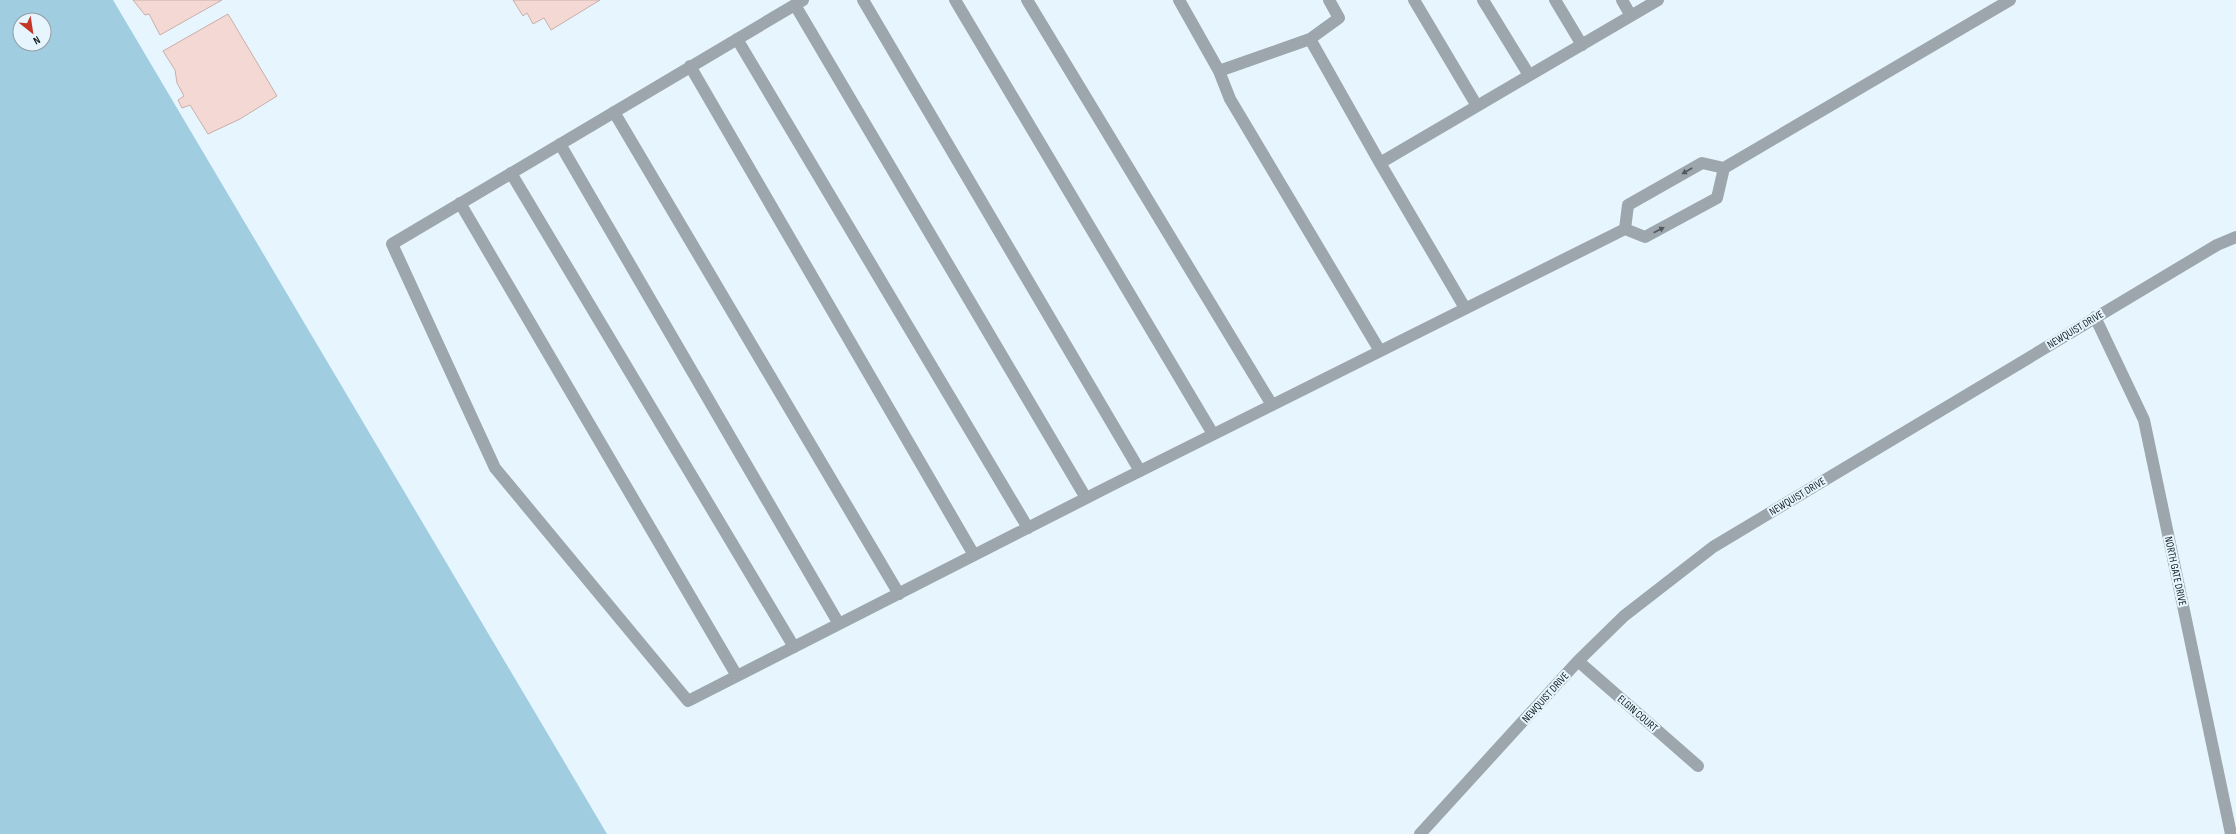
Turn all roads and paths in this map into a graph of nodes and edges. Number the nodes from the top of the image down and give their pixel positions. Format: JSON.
{"nodes":[{"id":1,"x":863,"y":0,"type":"edge"},
{"id":2,"x":955,"y":0,"type":"edge"},
{"id":3,"x":1027,"y":0,"type":"edge"},
{"id":4,"x":1178,"y":0,"type":"edge"},
{"id":5,"x":1329,"y":0,"type":"edge"},
{"id":6,"x":1414,"y":0,"type":"edge"},
{"id":7,"x":1483,"y":0,"type":"edge"},
{"id":8,"x":1555,"y":0,"type":"edge"},
{"id":9,"x":1622,"y":0,"type":"edge"},
{"id":10,"x":1658,"y":0,"type":"edge"},
{"id":11,"x":2010,"y":0,"type":"edge"},
{"id":12,"x":799,"y":2,"type":"edge"},
{"id":13,"x":1631,"y":16,"type":"junction"},
{"id":14,"x":1310,"y":38,"type":"junction"},
{"id":15,"x":737,"y":39,"type":"junction"},
{"id":16,"x":1582,"y":45,"type":"junction"},
{"id":17,"x":690,"y":66,"type":"junction"},
{"id":18,"x":1219,"y":71,"type":"junction"},
{"id":19,"x":1529,"y":75,"type":"junction"},
{"id":20,"x":1477,"y":106,"type":"junction"},
{"id":21,"x":614,"y":112,"type":"junction"},
{"id":22,"x":560,"y":144,"type":"junction"},
{"id":23,"x":1380,"y":163,"type":"junction"},
{"id":24,"x":1724,"y":168,"type":"junction"},
{"id":25,"x":511,"y":173,"type":"junction"},
{"id":26,"x":460,"y":203,"type":"junction"},
{"id":27,"x":1625,"y":229,"type":"junction"},
{"id":28,"x":2236,"y":236,"type":"edge"},
{"id":29,"x":1465,"y":308,"type":"junction"},
{"id":30,"x":2095,"y":317,"type":"junction"},
{"id":31,"x":1380,"y":351,"type":"junction"},
{"id":32,"x":1272,"y":405,"type":"junction"},
{"id":33,"x":1213,"y":434,"type":"junction"},
{"id":34,"x":1140,"y":471,"type":"junction"},
{"id":35,"x":1086,"y":498,"type":"junction"},
{"id":36,"x":1028,"y":528,"type":"junction"},
{"id":37,"x":974,"y":556,"type":"junction"},
{"id":38,"x":899,"y":594,"type":"junction"},
{"id":39,"x":839,"y":624,"type":"junction"},
{"id":40,"x":794,"y":647,"type":"junction"},
{"id":41,"x":1578,"y":660,"type":"junction"},
{"id":42,"x":737,"y":676,"type":"junction"},
{"id":43,"x":1698,"y":766,"type":"dead end"},
{"id":44,"x":1420,"y":834,"type":"edge"},
{"id":45,"x":2231,"y":834,"type":"edge"}],
"edges":[{"from":1,"to":34,"type":"street"},
{"from":2,"to":33,"type":"street"},
{"from":3,"to":32,"type":"street"},
{"from":4,"to":18,"type":"street"},
{"from":5,"to":14,"type":"street"},
{"from":6,"to":20,"type":"street"},
{"from":7,"to":19,"type":"street"},
{"from":8,"to":16,"type":"street"},
{"from":9,"to":13,"type":"street"},
{"from":10,"to":13,"type":"street"},
{"from":11,"to":24,"type":"street"},
{"from":12,"to":15,"type":"street"},
{"from":12,"to":35,"type":"street"},
{"from":13,"to":16,"type":"street"},
{"from":14,"to":18,"type":"street"},
{"from":14,"to":23,"type":"street"},
{"from":15,"to":17,"type":"street"},
{"from":15,"to":36,"type":"street"},
{"from":16,"to":19,"type":"street"},
{"from":17,"to":21,"type":"street"},
{"from":17,"to":37,"type":"street"},
{"from":18,"to":31,"type":"street"},
{"from":19,"to":20,"type":"street"},
{"from":20,"to":23,"type":"street"},
{"from":21,"to":22,"type":"street"},
{"from":21,"to":38,"type":"street"},
{"from":22,"to":25,"type":"street"},
{"from":22,"to":39,"type":"street"},
{"from":23,"to":29,"type":"street"},
{"from":24,"to":27,"type":"street","one_way":true},
{"from":27,"to":24,"type":"street","one_way":true},
{"from":25,"to":26,"type":"street"},
{"from":25,"to":40,"type":"street"},
{"from":26,"to":42,"type":"street"},
{"from":26,"to":42,"type":"street"},
{"from":27,"to":29,"type":"street"},
{"from":28,"to":30,"type":"street","name":"NEWQUIST DRIVE"},
{"from":29,"to":31,"type":"street"},
{"from":30,"to":41,"type":"street","name":"NEWQUIST DRIVE"},
{"from":30,"to":45,"type":"street","name":"NORTH GATE DRIVE"},
{"from":31,"to":32,"type":"street"},
{"from":32,"to":33,"type":"street"},
{"from":33,"to":34,"type":"street"},
{"from":34,"to":35,"type":"street"},
{"from":35,"to":36,"type":"street"},
{"from":36,"to":37,"type":"street"},
{"from":37,"to":38,"type":"street"},
{"from":38,"to":39,"type":"street"},
{"from":39,"to":40,"type":"street"},
{"from":40,"to":42,"type":"street"},
{"from":41,"to":43,"type":"street","name":"ELGIN COURT"},
{"from":41,"to":44,"type":"street","name":"NEWQUIST DRIVE"}]}
